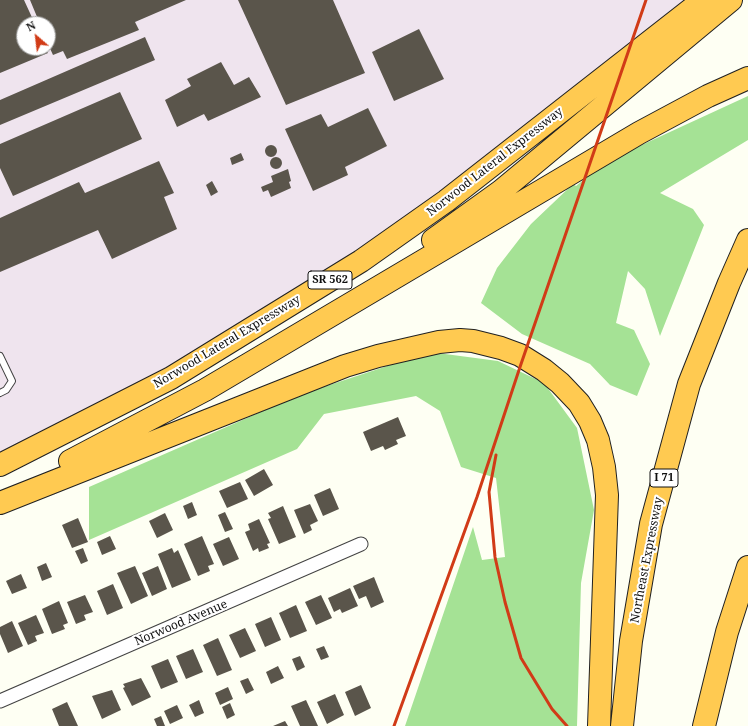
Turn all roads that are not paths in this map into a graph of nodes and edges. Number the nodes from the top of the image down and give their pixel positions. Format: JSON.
{"nodes":[{"id":1,"x":683,"y":0,"type":"edge"},
{"id":2,"x":703,"y":0,"type":"edge"},
{"id":3,"x":731,"y":0,"type":"edge"},
{"id":4,"x":633,"y":55,"type":"junction"},
{"id":5,"x":748,"y":78,"type":"edge"},
{"id":6,"x":748,"y":240,"type":"edge"},
{"id":7,"x":339,"y":309,"type":"junction"},
{"id":8,"x":0,"y":356,"type":"edge"},
{"id":9,"x":0,"y":394,"type":"edge"},
{"id":10,"x":0,"y":465,"type":"edge"},
{"id":11,"x":0,"y":498,"type":"edge"},
{"id":12,"x":0,"y":503,"type":"edge"},
{"id":13,"x":361,"y":544,"type":"dead end"},
{"id":14,"x":748,"y":567,"type":"edge"},
{"id":15,"x":0,"y":701,"type":"edge"},
{"id":16,"x":599,"y":726,"type":"edge"},
{"id":17,"x":622,"y":726,"type":"edge"},
{"id":18,"x":704,"y":726,"type":"edge"}],
"edges":[{"from":1,"to":4,"type":"highway"},
{"from":2,"to":4,"type":"highway"},
{"from":3,"to":7,"type":"highway"},
{"from":4,"to":10,"type":"highway","name":"Norwood Lateral Expressway","number":"SR 562"},
{"from":5,"to":7,"type":"highway"},
{"from":6,"to":17,"type":"highway","name":"Northeast Expressway","number":"I 71"},
{"from":7,"to":11,"type":"highway"},
{"from":8,"to":9,"type":"lane"},
{"from":12,"to":16,"type":"highway"},
{"from":13,"to":15,"type":"street","name":"Norwood Avenue"},
{"from":14,"to":18,"type":"highway"}]}
